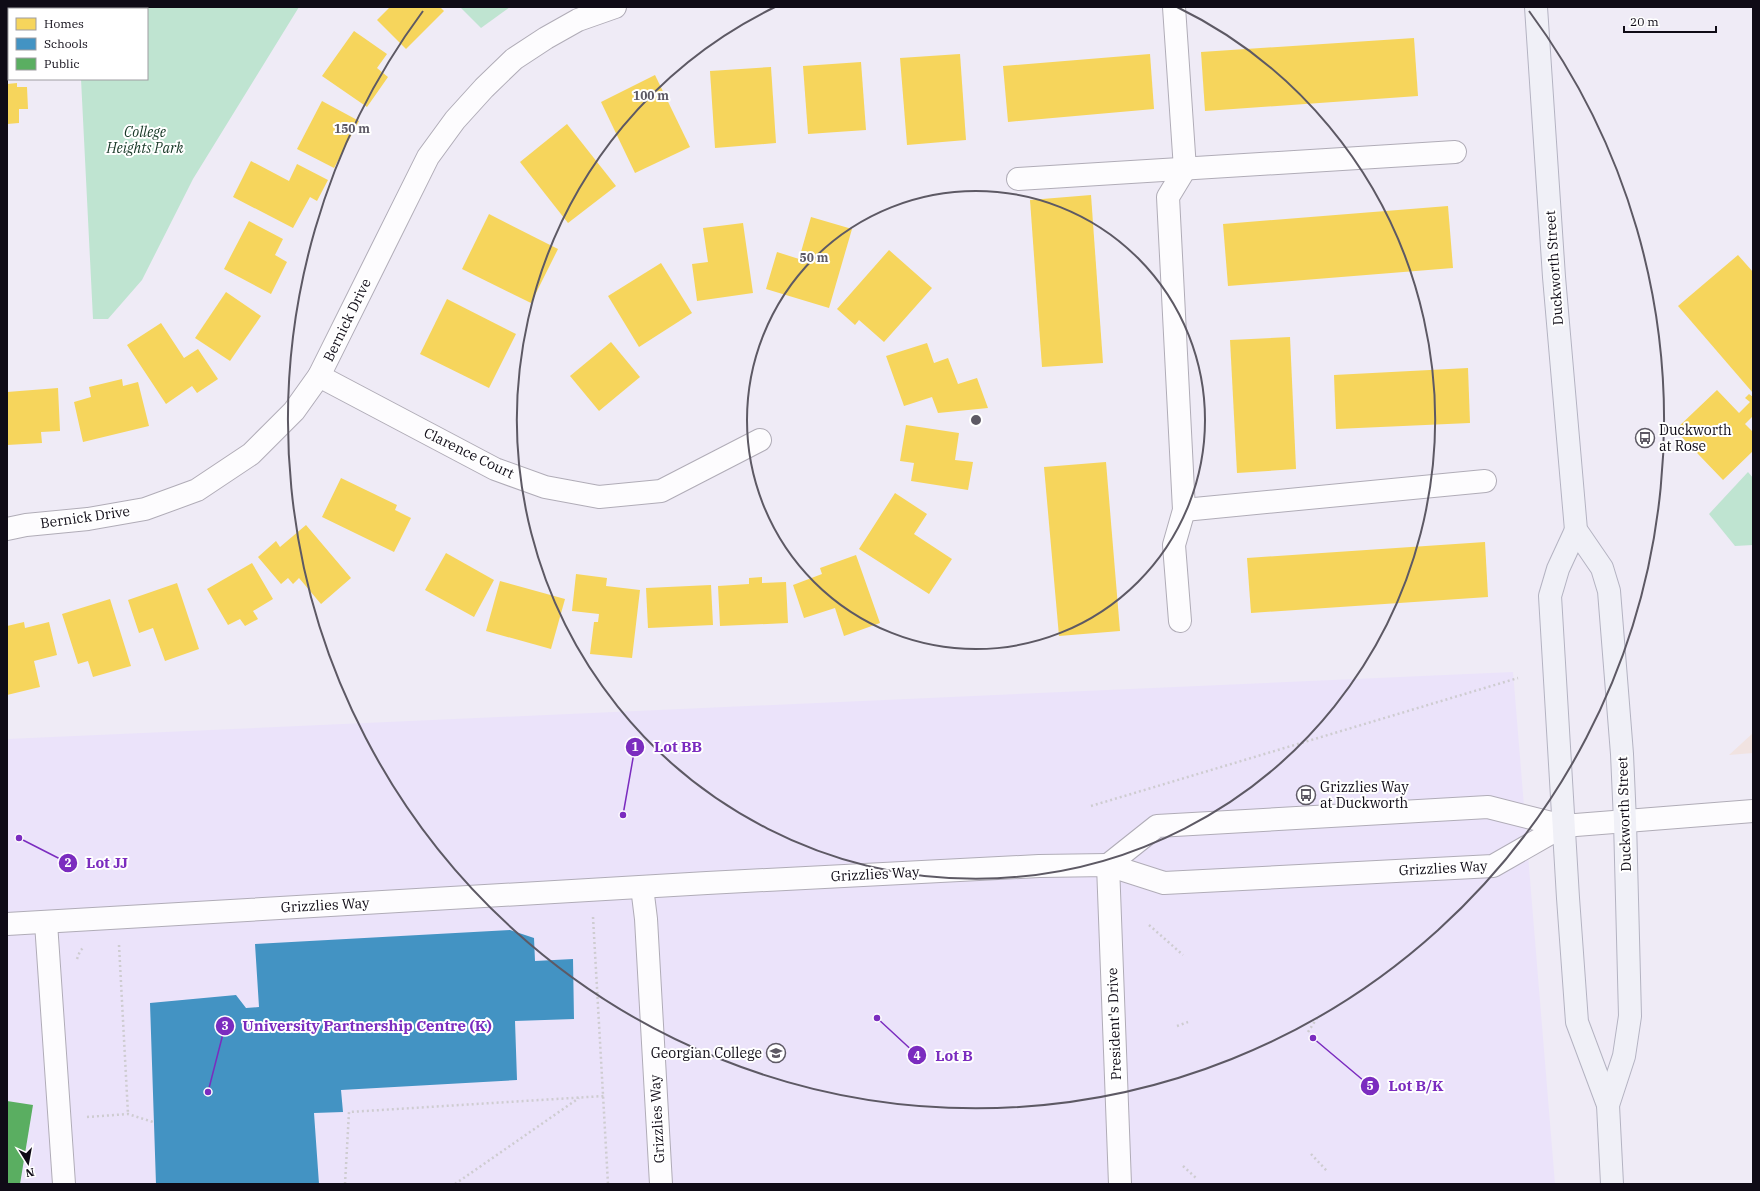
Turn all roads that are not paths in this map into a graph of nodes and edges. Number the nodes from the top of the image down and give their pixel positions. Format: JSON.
{"nodes":[{"id":1,"x":615,"y":7,"type":"edge"},
{"id":2,"x":1174,"y":7,"type":"edge"},
{"id":3,"x":1536,"y":7,"type":"edge"},
{"id":4,"x":1455,"y":152,"type":"dead end"},
{"id":5,"x":1185,"y":170,"type":"junction"},
{"id":6,"x":1018,"y":179,"type":"dead end"},
{"id":7,"x":320,"y":376,"type":"junction"},
{"id":8,"x":760,"y":440,"type":"dead end"},
{"id":9,"x":1486,"y":481,"type":"dead end"},
{"id":10,"x":1184,"y":510,"type":"junction"},
{"id":11,"x":7,"y":529,"type":"edge"},
{"id":12,"x":1576,"y":530,"type":"junction"},
{"id":13,"x":1180,"y":621,"type":"dead end"},
{"id":14,"x":1753,"y":811,"type":"edge"},
{"id":15,"x":1625,"y":821,"type":"junction"},
{"id":16,"x":1563,"y":826,"type":"junction"},
{"id":17,"x":1108,"y":865,"type":"junction"},
{"id":18,"x":642,"y":887,"type":"junction"},
{"id":19,"x":46,"y":923,"type":"junction"},
{"id":20,"x":7,"y":924,"type":"edge"},
{"id":21,"x":1608,"y":1105,"type":"junction"},
{"id":22,"x":64,"y":1184,"type":"edge"},
{"id":23,"x":661,"y":1184,"type":"edge"},
{"id":24,"x":1120,"y":1184,"type":"edge"},
{"id":25,"x":1612,"y":1184,"type":"edge"}],
"edges":[{"from":1,"to":7,"type":"street","name":"Bernick Drive"},
{"from":2,"to":5,"type":"street"},
{"from":3,"to":12,"type":"main road","name":"Duckworth Street"},
{"from":4,"to":5,"type":"street"},
{"from":5,"to":6,"type":"street"},
{"from":5,"to":10,"type":"street"},
{"from":7,"to":8,"type":"street","name":"Clarence Court"},
{"from":7,"to":11,"type":"street","name":"Bernick Drive"},
{"from":9,"to":10,"type":"street"},
{"from":10,"to":13,"type":"street"},
{"from":12,"to":15,"type":"main road","name":"Duckworth Street"},
{"from":12,"to":16,"type":"main road","name":"Duckworth Street"},
{"from":14,"to":15,"type":"street"},
{"from":15,"to":16,"type":"street"},
{"from":15,"to":21,"type":"main road","name":"Duckworth Street"},
{"from":16,"to":17,"type":"street","name":"Grizzlies Way"},
{"from":16,"to":17,"type":"street"},
{"from":16,"to":21,"type":"main road","name":"Duckworth Street"},
{"from":17,"to":18,"type":"street","name":"Grizzlies Way"},
{"from":17,"to":24,"type":"street","name":"President's Drive"},
{"from":18,"to":19,"type":"street","name":"Grizzlies Way"},
{"from":18,"to":23,"type":"street","name":"Grizzlies Way"},
{"from":19,"to":20,"type":"street","name":"Grizzlies Way"},
{"from":19,"to":22,"type":"street"},
{"from":21,"to":25,"type":"main road","name":"Duckworth Street"}]}
